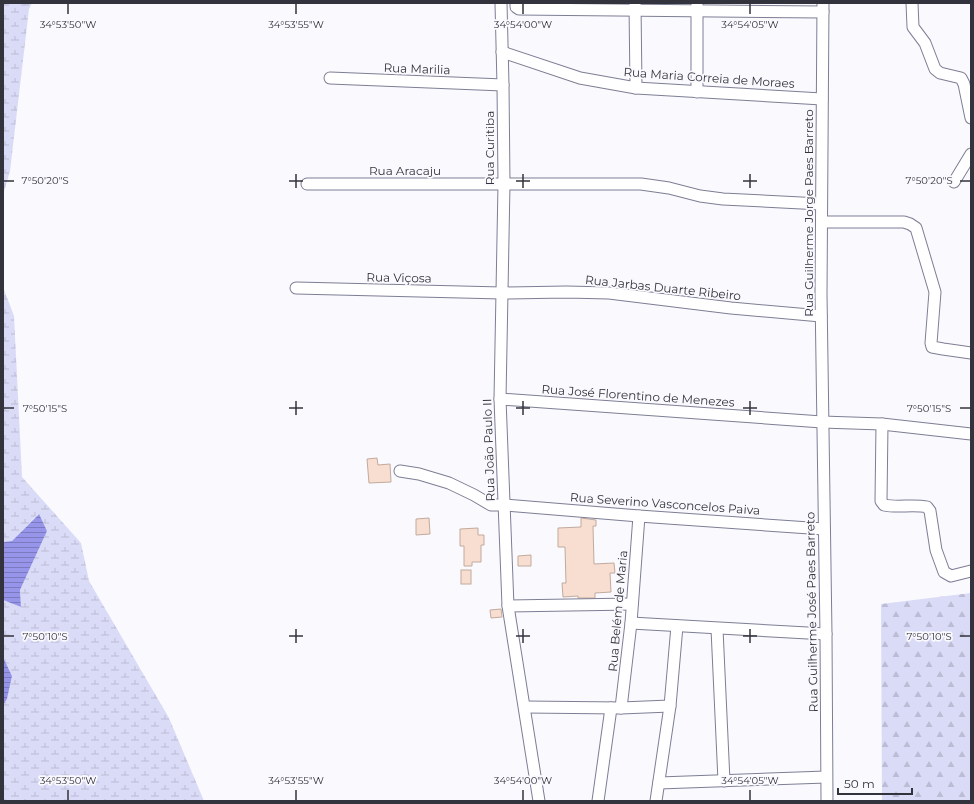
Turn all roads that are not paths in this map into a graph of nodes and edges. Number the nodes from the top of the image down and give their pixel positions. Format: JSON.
{"nodes":[{"id":1,"x":501,"y":3,"type":"edge"},
{"id":2,"x":516,"y":3,"type":"edge"},
{"id":3,"x":912,"y":3,"type":"edge"},
{"id":4,"x":635,"y":7,"type":"edge"},
{"id":5,"x":697,"y":7,"type":"edge"},
{"id":6,"x":823,"y":7,"type":"edge"},
{"id":7,"x":502,"y":52,"type":"junction"},
{"id":8,"x":330,"y":78,"type":"dead end"},
{"id":9,"x":503,"y":86,"type":"junction"},
{"id":10,"x":636,"y":88,"type":"junction"},
{"id":11,"x":697,"y":92,"type":"junction"},
{"id":12,"x":822,"y":99,"type":"junction"},
{"id":13,"x":971,"y":118,"type":"edge"},
{"id":14,"x":971,"y":154,"type":"edge"},
{"id":15,"x":954,"y":182,"type":"dead end"},
{"id":16,"x":306,"y":184,"type":"dead end"},
{"id":17,"x":504,"y":184,"type":"junction"},
{"id":18,"x":821,"y":204,"type":"junction"},
{"id":19,"x":822,"y":222,"type":"junction"},
{"id":20,"x":296,"y":288,"type":"dead end"},
{"id":21,"x":502,"y":293,"type":"junction"},
{"id":22,"x":821,"y":316,"type":"junction"},
{"id":23,"x":971,"y":353,"type":"edge"},
{"id":24,"x":500,"y":399,"type":"junction"},
{"id":25,"x":822,"y":422,"type":"junction"},
{"id":26,"x":882,"y":424,"type":"junction"},
{"id":27,"x":971,"y":434,"type":"edge"},
{"id":28,"x":400,"y":471,"type":"dead end"},
{"id":29,"x":504,"y":505,"type":"junction"},
{"id":30,"x":639,"y":516,"type":"junction"},
{"id":31,"x":824,"y":529,"type":"junction"},
{"id":32,"x":971,"y":571,"type":"edge"},
{"id":33,"x":632,"y":604,"type":"junction"},
{"id":34,"x":508,"y":606,"type":"junction"},
{"id":35,"x":631,"y":623,"type":"junction"},
{"id":36,"x":677,"y":626,"type":"junction"},
{"id":37,"x":717,"y":629,"type":"junction"},
{"id":38,"x":826,"y":634,"type":"junction"},
{"id":39,"x":670,"y":706,"type":"junction"},
{"id":40,"x":525,"y":707,"type":"junction"},
{"id":41,"x":616,"y":708,"type":"junction"},
{"id":42,"x":826,"y":777,"type":"junction"},
{"id":43,"x":724,"y":781,"type":"junction"},
{"id":44,"x":659,"y":783,"type":"junction"},
{"id":45,"x":539,"y":801,"type":"edge"},
{"id":46,"x":598,"y":801,"type":"edge"},
{"id":47,"x":656,"y":801,"type":"edge"},
{"id":48,"x":827,"y":801,"type":"edge"}],
"edges":[{"from":1,"to":7,"type":"street","name":"Rua Curitiba"},
{"from":2,"to":4,"type":"street"},
{"from":3,"to":13,"type":"street"},
{"from":4,"to":5,"type":"street"},
{"from":4,"to":10,"type":"street"},
{"from":5,"to":6,"type":"street"},
{"from":5,"to":11,"type":"street"},
{"from":6,"to":12,"type":"street","name":"Rua Guilherme Jorge Paes Barreto"},
{"from":7,"to":9,"type":"street","name":"Rua Curitiba"},
{"from":7,"to":10,"type":"street","name":"Rua Maria Correia de Moraes"},
{"from":8,"to":9,"type":"street","name":"Rua Marilia"},
{"from":9,"to":17,"type":"street","name":"Rua Curitiba"},
{"from":10,"to":11,"type":"street","name":"Rua Maria Correia de Moraes"},
{"from":11,"to":12,"type":"street","name":"Rua Maria Correia de Moraes"},
{"from":12,"to":18,"type":"street","name":"Rua Guilherme Jorge Paes Barreto"},
{"from":14,"to":15,"type":"street"},
{"from":16,"to":17,"type":"street","name":"Rua Aracaju"},
{"from":17,"to":18,"type":"street","name":"Rua Aracaju"},
{"from":17,"to":21,"type":"street","name":"Rua Curitiba"},
{"from":18,"to":19,"type":"street","name":"Rua Guilherme Jorge Paes Barreto"},
{"from":19,"to":22,"type":"street","name":"Rua Guilherme Jorge Paes Barreto"},
{"from":19,"to":23,"type":"street"},
{"from":20,"to":21,"type":"street","name":"Rua Viçosa"},
{"from":21,"to":22,"type":"street","name":"Rua Jarbas Duarte Ribeiro"},
{"from":21,"to":24,"type":"street","name":"Rua João Paulo II"},
{"from":22,"to":25,"type":"street","name":"Rua Guilherme Jorge Paes Barreto"},
{"from":24,"to":25,"type":"street","name":"Rua José Florentino de Menezes"},
{"from":24,"to":29,"type":"street","name":"Rua João Paulo II"},
{"from":25,"to":26,"type":"street","name":"Rua José Florentino de Menezes"},
{"from":25,"to":31,"type":"street","name":"Rua Guilherme José Paes Barreto"},
{"from":26,"to":27,"type":"street","name":"Rua José Florentino de Menezes"},
{"from":26,"to":32,"type":"street"},
{"from":28,"to":29,"type":"street","name":"Rua Severino Vasconcelos Paiva"},
{"from":29,"to":30,"type":"street","name":"Rua Severino Vasconcelos Paiva"},
{"from":29,"to":34,"type":"street","name":"Rua João Paulo II"},
{"from":30,"to":31,"type":"street","name":"Rua Severino Vasconcelos Paiva"},
{"from":30,"to":33,"type":"street","name":"Rua Belém de Maria"},
{"from":31,"to":38,"type":"street","name":"Rua Guilherme José Paes Barreto"},
{"from":33,"to":34,"type":"street"},
{"from":33,"to":35,"type":"street","name":"Rua Belém de Maria"},
{"from":34,"to":40,"type":"street","name":"Rua João Paulo II"},
{"from":35,"to":36,"type":"street"},
{"from":35,"to":41,"type":"street","name":"Rua Belém de Maria"},
{"from":36,"to":37,"type":"street"},
{"from":36,"to":39,"type":"street"},
{"from":37,"to":38,"type":"street"},
{"from":37,"to":43,"type":"street"},
{"from":38,"to":42,"type":"street","name":"Rua Guilherme José Paes Barreto"},
{"from":39,"to":41,"type":"street"},
{"from":39,"to":44,"type":"street"},
{"from":40,"to":41,"type":"street"},
{"from":40,"to":45,"type":"street","name":"Rua João Paulo II"},
{"from":41,"to":46,"type":"street","name":"Rua Belém de Maria"},
{"from":42,"to":43,"type":"street"},
{"from":42,"to":48,"type":"street","name":"Rua Guilherme José Paes Barreto"},
{"from":43,"to":44,"type":"street"},
{"from":44,"to":47,"type":"street"}]}
